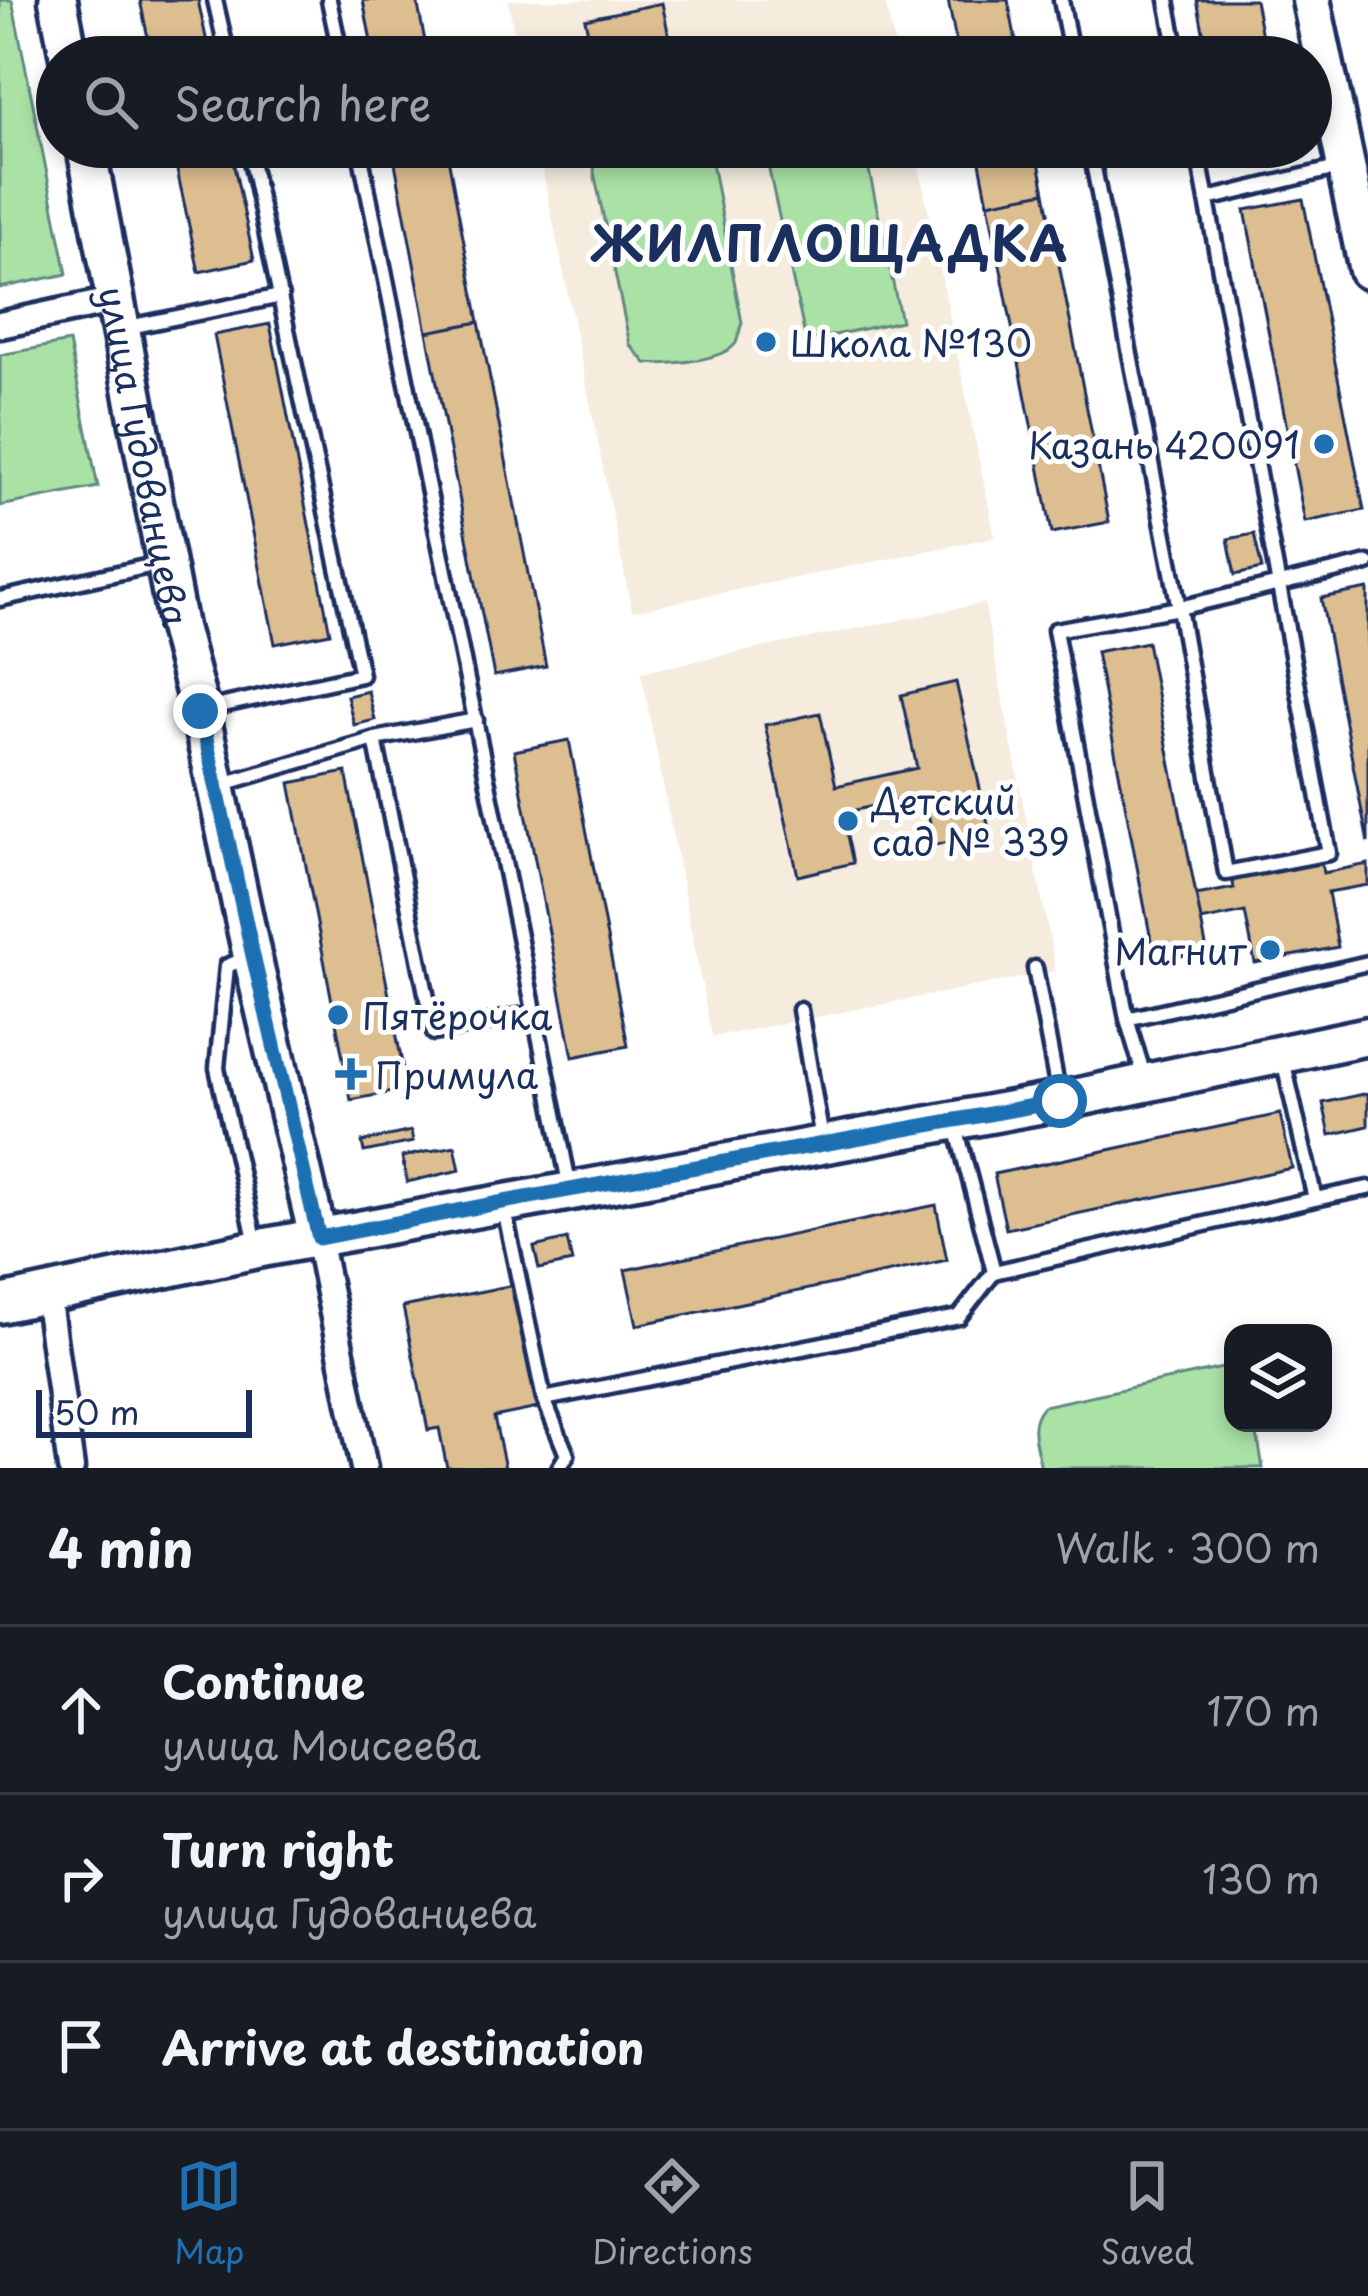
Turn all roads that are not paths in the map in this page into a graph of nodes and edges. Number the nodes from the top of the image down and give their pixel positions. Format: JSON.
{"nodes":[{"id":1,"x":58,"y":0,"type":"edge"},
{"id":2,"x":215,"y":0,"type":"edge"},
{"id":3,"x":329,"y":0,"type":"edge"},
{"id":4,"x":1061,"y":0,"type":"edge"},
{"id":5,"x":1167,"y":0,"type":"edge"},
{"id":6,"x":1312,"y":0,"type":"edge"},
{"id":7,"x":65,"y":36,"type":"edge"},
{"id":8,"x":223,"y":36,"type":"edge"},
{"id":9,"x":337,"y":36,"type":"edge"},
{"id":10,"x":1068,"y":36,"type":"edge"},
{"id":11,"x":1174,"y":36,"type":"edge"},
{"id":12,"x":1319,"y":36,"type":"edge"},
{"id":13,"x":1332,"y":97,"type":"edge"},
{"id":14,"x":1346,"y":165,"type":"junction"},
{"id":15,"x":90,"y":168,"type":"edge"},
{"id":16,"x":253,"y":168,"type":"edge"},
{"id":17,"x":363,"y":168,"type":"edge"},
{"id":18,"x":1094,"y":168,"type":"edge"},
{"id":19,"x":1201,"y":168,"type":"edge"},
{"id":20,"x":1208,"y":199,"type":"junction"},
{"id":21,"x":1368,"y":270,"type":"edge"},
{"id":22,"x":281,"y":296,"type":"junction"},
{"id":23,"x":118,"y":315,"type":"junction"},
{"id":24,"x":0,"y":325,"type":"edge"},
{"id":25,"x":166,"y":563,"type":"junction"},
{"id":26,"x":1368,"y":563,"type":"edge"},
{"id":27,"x":1279,"y":585,"type":"junction"},
{"id":28,"x":0,"y":599,"type":"edge"},
{"id":29,"x":1179,"y":608,"type":"junction"},
{"id":30,"x":200,"y":711,"type":"junction"},
{"id":31,"x":476,"y":720,"type":"junction"},
{"id":32,"x":375,"y":740,"type":"junction"},
{"id":33,"x":216,"y":786,"type":"junction"},
{"id":34,"x":253,"y":956,"type":"junction"},
{"id":35,"x":1368,"y":963,"type":"edge"},
{"id":36,"x":1035,"y":968,"type":"dead end"},
{"id":37,"x":800,"y":1010,"type":"dead end"},
{"id":38,"x":534,"y":1013,"type":"junction"},
{"id":39,"x":1127,"y":1019,"type":"junction"},
{"id":40,"x":1368,"y":1036,"type":"edge"},
{"id":41,"x":1282,"y":1054,"type":"junction"},
{"id":42,"x":1146,"y":1084,"type":"junction"},
{"id":43,"x":1060,"y":1101,"type":"junction"},
{"id":44,"x":955,"y":1120,"type":"junction"},
{"id":45,"x":824,"y":1144,"type":"junction"},
{"id":46,"x":1368,"y":1188,"type":"edge"},
{"id":47,"x":570,"y":1190,"type":"junction"},
{"id":48,"x":1315,"y":1199,"type":"junction"},
{"id":49,"x":503,"y":1202,"type":"junction"},
{"id":50,"x":319,"y":1238,"type":"junction"},
{"id":51,"x":257,"y":1249,"type":"junction"},
{"id":52,"x":994,"y":1273,"type":"junction"},
{"id":53,"x":47,"y":1294,"type":"junction"},
{"id":54,"x":0,"y":1304,"type":"edge"},
{"id":55,"x":544,"y":1400,"type":"junction"},
{"id":56,"x":71,"y":1468,"type":"edge"},
{"id":57,"x":364,"y":1468,"type":"edge"},
{"id":58,"x":560,"y":1468,"type":"edge"}],
"edges":[{"from":1,"to":7,"type":"street"},
{"from":2,"to":8,"type":"lane"},
{"from":3,"to":9,"type":"lane"},
{"from":4,"to":10,"type":"lane"},
{"from":5,"to":11,"type":"lane"},
{"from":6,"to":12,"type":"street"},
{"from":13,"to":14,"type":"street"},
{"from":14,"to":20,"type":"lane"},
{"from":14,"to":21,"type":"street"},
{"from":15,"to":23,"type":"street","name":"улица Гудованцева"},
{"from":16,"to":22,"type":"lane"},
{"from":17,"to":31,"type":"lane"},
{"from":18,"to":29,"type":"lane"},
{"from":19,"to":20,"type":"lane"},
{"from":20,"to":27,"type":"lane"},
{"from":22,"to":23,"type":"lane"},
{"from":22,"to":30,"type":"lane"},
{"from":23,"to":24,"type":"street"},
{"from":23,"to":25,"type":"street","name":"улица Гудованцева"},
{"from":25,"to":28,"type":"lane"},
{"from":25,"to":30,"type":"street","name":"улица Гудованцева"},
{"from":26,"to":27,"type":"lane"},
{"from":27,"to":29,"type":"lane"},
{"from":27,"to":29,"type":"lane"},
{"from":29,"to":39,"type":"lane"},
{"from":30,"to":33,"type":"street","name":"улица Гудованцева"},
{"from":31,"to":32,"type":"lane"},
{"from":31,"to":38,"type":"lane"},
{"from":32,"to":33,"type":"lane"},
{"from":32,"to":38,"type":"lane"},
{"from":33,"to":34,"type":"street","name":"улица Гудованцева"},
{"from":34,"to":50,"type":"street","name":"улица Гудованцева"},
{"from":34,"to":51,"type":"lane"},
{"from":35,"to":39,"type":"lane"},
{"from":36,"to":43,"type":"lane"},
{"from":37,"to":45,"type":"lane"},
{"from":38,"to":47,"type":"lane"},
{"from":39,"to":42,"type":"lane"},
{"from":40,"to":41,"type":"street"},
{"from":41,"to":42,"type":"street"},
{"from":41,"to":48,"type":"lane"},
{"from":42,"to":43,"type":"street"},
{"from":43,"to":44,"type":"street"},
{"from":44,"to":45,"type":"street"},
{"from":44,"to":52,"type":"lane"},
{"from":45,"to":47,"type":"street"},
{"from":46,"to":48,"type":"lane"},
{"from":47,"to":49,"type":"street"},
{"from":48,"to":52,"type":"lane"},
{"from":49,"to":50,"type":"street"},
{"from":49,"to":55,"type":"lane"},
{"from":50,"to":51,"type":"street"},
{"from":50,"to":57,"type":"street","name":"улица Гудованцева"},
{"from":51,"to":53,"type":"street"},
{"from":52,"to":55,"type":"lane"},
{"from":53,"to":54,"type":"street"},
{"from":53,"to":56,"type":"street"},
{"from":55,"to":58,"type":"lane"}]}
